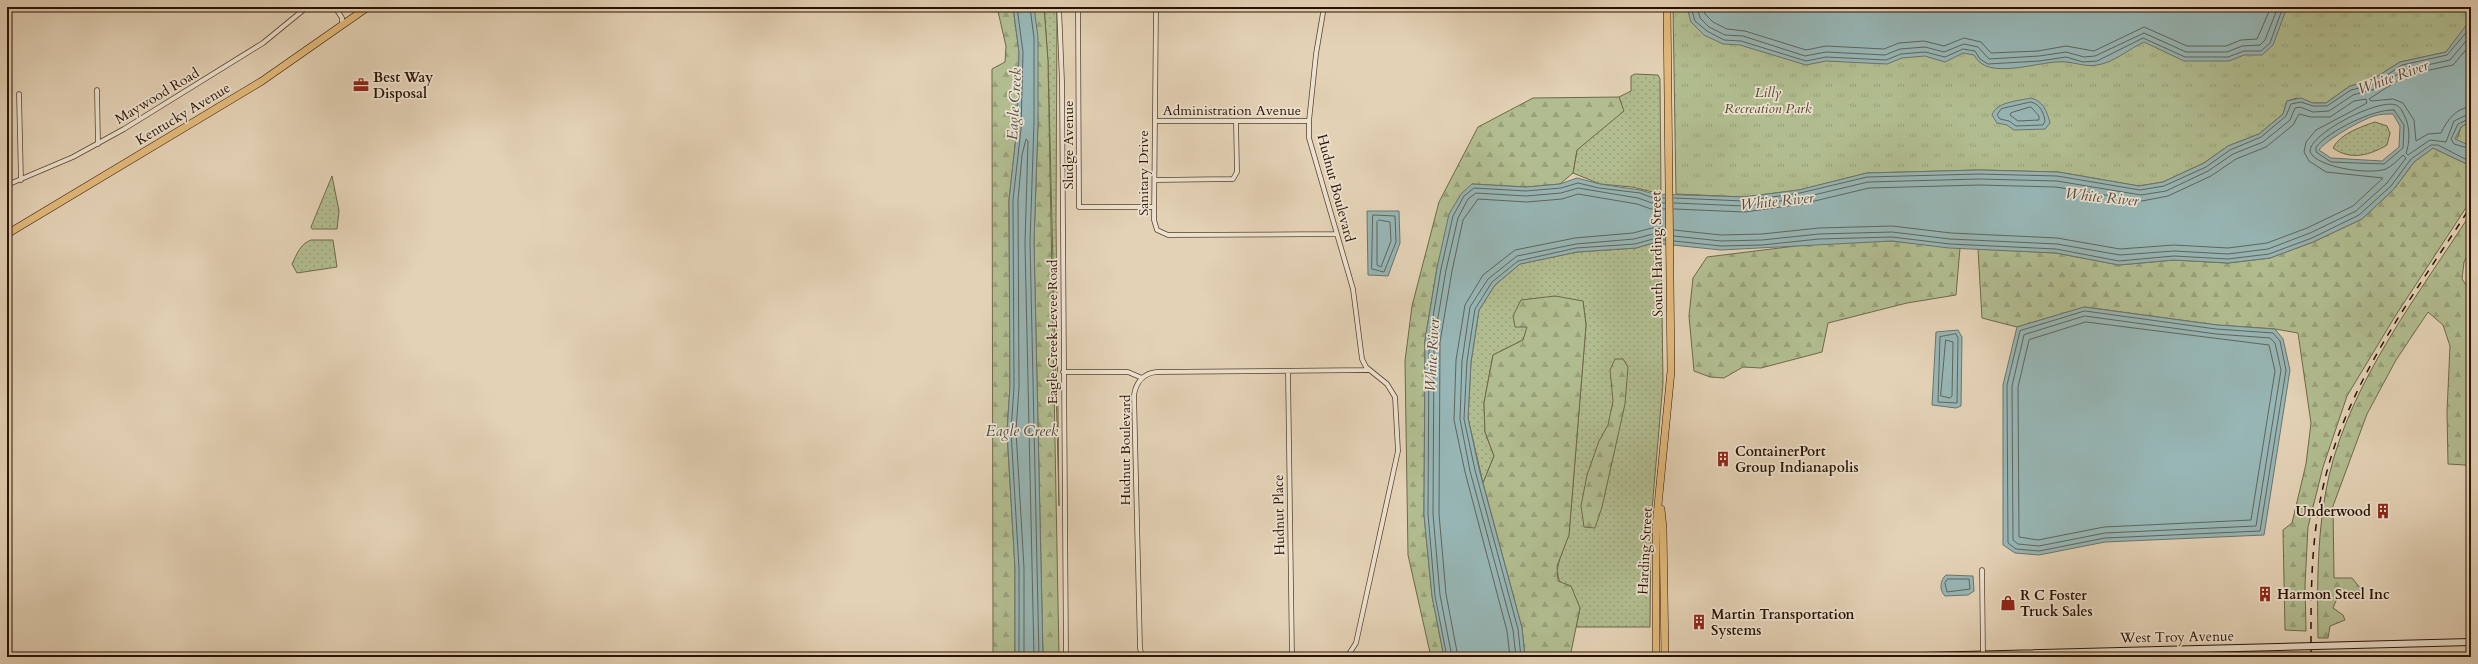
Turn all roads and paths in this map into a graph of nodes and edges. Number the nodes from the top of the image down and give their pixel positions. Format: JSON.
{"nodes":[{"id":1,"x":307,"y":7,"type":"edge"},
{"id":2,"x":335,"y":7,"type":"edge"},
{"id":3,"x":368,"y":7,"type":"edge"},
{"id":4,"x":1060,"y":7,"type":"edge"},
{"id":5,"x":1078,"y":7,"type":"edge"},
{"id":6,"x":1156,"y":7,"type":"edge"},
{"id":7,"x":1324,"y":7,"type":"edge"},
{"id":8,"x":1667,"y":7,"type":"edge"},
{"id":9,"x":342,"y":26,"type":"junction"},
{"id":10,"x":97,"y":90,"type":"dead end"},
{"id":11,"x":19,"y":94,"type":"dead end"},
{"id":12,"x":1155,"y":121,"type":"junction"},
{"id":13,"x":1236,"y":121,"type":"junction"},
{"id":14,"x":1309,"y":121,"type":"junction"},
{"id":15,"x":98,"y":144,"type":"junction"},
{"id":16,"x":21,"y":180,"type":"junction"},
{"id":17,"x":1155,"y":180,"type":"junction"},
{"id":18,"x":7,"y":185,"type":"edge"},
{"id":19,"x":1154,"y":207,"type":"junction"},
{"id":20,"x":7,"y":234,"type":"edge"},
{"id":21,"x":1336,"y":234,"type":"junction"},
{"id":22,"x":1370,"y":370,"type":"junction"},
{"id":23,"x":1063,"y":372,"type":"junction"},
{"id":24,"x":1288,"y":372,"type":"junction"},
{"id":25,"x":1142,"y":378,"type":"junction"},
{"id":26,"x":1660,"y":501,"type":"junction"},
{"id":27,"x":1982,"y":570,"type":"dead end"},
{"id":28,"x":2471,"y":642,"type":"edge"},
{"id":29,"x":1983,"y":654,"type":"junction"},
{"id":30,"x":1066,"y":657,"type":"edge"},
{"id":31,"x":1142,"y":657,"type":"edge"},
{"id":32,"x":1292,"y":657,"type":"edge"},
{"id":33,"x":1347,"y":657,"type":"edge"},
{"id":34,"x":1656,"y":657,"type":"edge"},
{"id":35,"x":1665,"y":657,"type":"edge"},
{"id":36,"x":1883,"y":657,"type":"edge"},
{"id":37,"x":1906,"y":657,"type":"edge"}],
"edges":[{"from":1,"to":15,"type":"street","name":"Maywood Road"},
{"from":2,"to":9,"type":"street"},
{"from":3,"to":9,"type":"main road","name":"Kentucky Avenue"},
{"from":4,"to":23,"type":"street","name":"Eagle Creek Levee Road"},
{"from":5,"to":19,"type":"street","name":"Sludge Avenue"},
{"from":6,"to":12,"type":"street","name":"Sanitary Drive"},
{"from":7,"to":14,"type":"street","name":"Hudnut Boulevard"},
{"from":8,"to":26,"type":"main road","name":"South Harding Street"},
{"from":9,"to":20,"type":"main road","name":"Kentucky Avenue"},
{"from":10,"to":15,"type":"street"},
{"from":11,"to":16,"type":"street"},
{"from":12,"to":13,"type":"street","name":"Administration Avenue"},
{"from":12,"to":17,"type":"street","name":"Sanitary Drive"},
{"from":13,"to":14,"type":"street","name":"Administration Avenue"},
{"from":13,"to":17,"type":"street"},
{"from":14,"to":21,"type":"street","name":"Hudnut Boulevard"},
{"from":15,"to":16,"type":"street","name":"Maywood Road"},
{"from":16,"to":18,"type":"street","name":"Maywood Road"},
{"from":17,"to":19,"type":"street","name":"Sanitary Drive"},
{"from":19,"to":21,"type":"street","name":"Sanitary Drive"},
{"from":21,"to":22,"type":"street","name":"Hudnut Boulevard"},
{"from":22,"to":24,"type":"street","name":"Hudnut Boulevard"},
{"from":22,"to":33,"type":"street","name":"Hudnut Boulevard"},
{"from":23,"to":25,"type":"street"},
{"from":23,"to":30,"type":"street","name":"Eagle Creek Levee Road"},
{"from":24,"to":25,"type":"street","name":"Hudnut Boulevard"},
{"from":24,"to":32,"type":"street","name":"Hudnut Place"},
{"from":25,"to":31,"type":"street","name":"Hudnut Boulevard"},
{"from":26,"to":34,"type":"main road","name":"Harding Street"},
{"from":26,"to":35,"type":"main road","name":"Harding Street"},
{"from":27,"to":29,"type":"street"},
{"from":28,"to":29,"type":"main road","name":"West Troy Avenue"},
{"from":29,"to":37,"type":"main road","name":"West Troy Avenue"},
{"from":36,"to":37,"type":"main road","name":"West Troy Avenue"}]}
